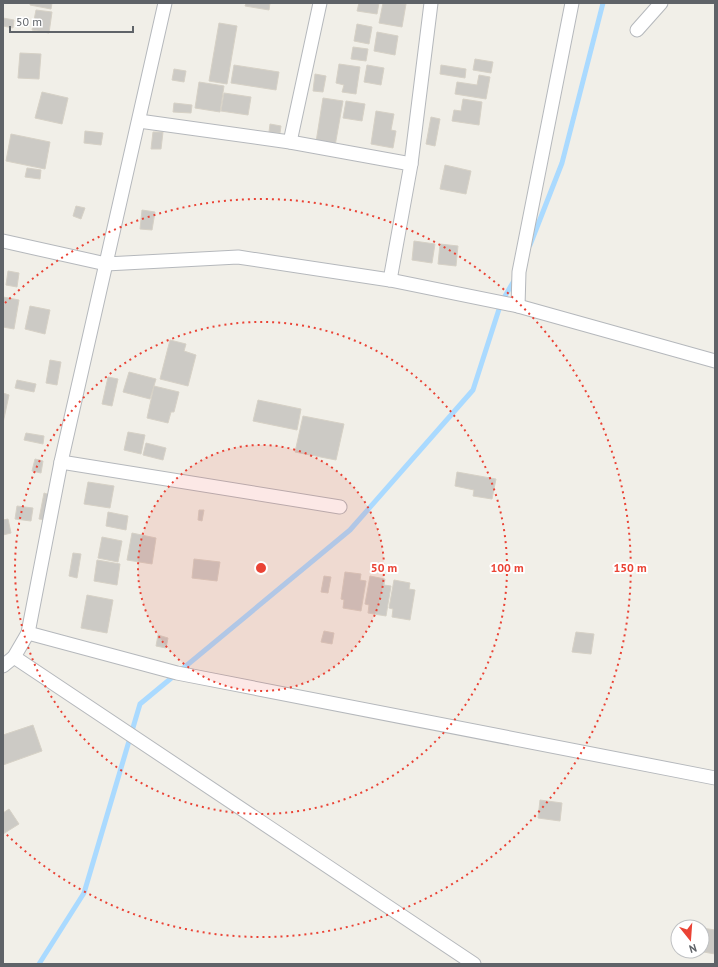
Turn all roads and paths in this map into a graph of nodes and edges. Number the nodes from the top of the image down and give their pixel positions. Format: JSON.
{"nodes":[{"id":1,"x":165,"y":3,"type":"edge"},
{"id":2,"x":320,"y":3,"type":"edge"},
{"id":3,"x":431,"y":3,"type":"edge"},
{"id":4,"x":572,"y":3,"type":"edge"},
{"id":5,"x":660,"y":3,"type":"edge"},
{"id":6,"x":637,"y":30,"type":"dead end"},
{"id":7,"x":139,"y":121,"type":"junction"},
{"id":8,"x":290,"y":142,"type":"junction"},
{"id":9,"x":411,"y":164,"type":"junction"},
{"id":10,"x":3,"y":241,"type":"edge"},
{"id":11,"x":106,"y":264,"type":"junction"},
{"id":12,"x":390,"y":280,"type":"junction"},
{"id":13,"x":518,"y":306,"type":"junction"},
{"id":14,"x":715,"y":361,"type":"edge"},
{"id":15,"x":61,"y":462,"type":"junction"},
{"id":16,"x":340,"y":507,"type":"dead end"},
{"id":17,"x":28,"y":633,"type":"junction"},
{"id":18,"x":14,"y":657,"type":"junction"},
{"id":19,"x":3,"y":666,"type":"edge"},
{"id":20,"x":715,"y":778,"type":"edge"},
{"id":21,"x":474,"y":964,"type":"edge"}],
"edges":[{"from":1,"to":7,"type":"street"},
{"from":2,"to":8,"type":"street"},
{"from":3,"to":9,"type":"street"},
{"from":4,"to":13,"type":"street"},
{"from":5,"to":6,"type":"street"},
{"from":7,"to":8,"type":"street"},
{"from":7,"to":11,"type":"street"},
{"from":8,"to":9,"type":"street"},
{"from":9,"to":12,"type":"street"},
{"from":10,"to":11,"type":"street"},
{"from":11,"to":12,"type":"street"},
{"from":11,"to":15,"type":"street"},
{"from":12,"to":13,"type":"street"},
{"from":13,"to":14,"type":"street"},
{"from":15,"to":16,"type":"street"},
{"from":15,"to":17,"type":"street"},
{"from":17,"to":18,"type":"street"},
{"from":17,"to":20,"type":"street"},
{"from":18,"to":19,"type":"street"},
{"from":18,"to":21,"type":"street"}]}
